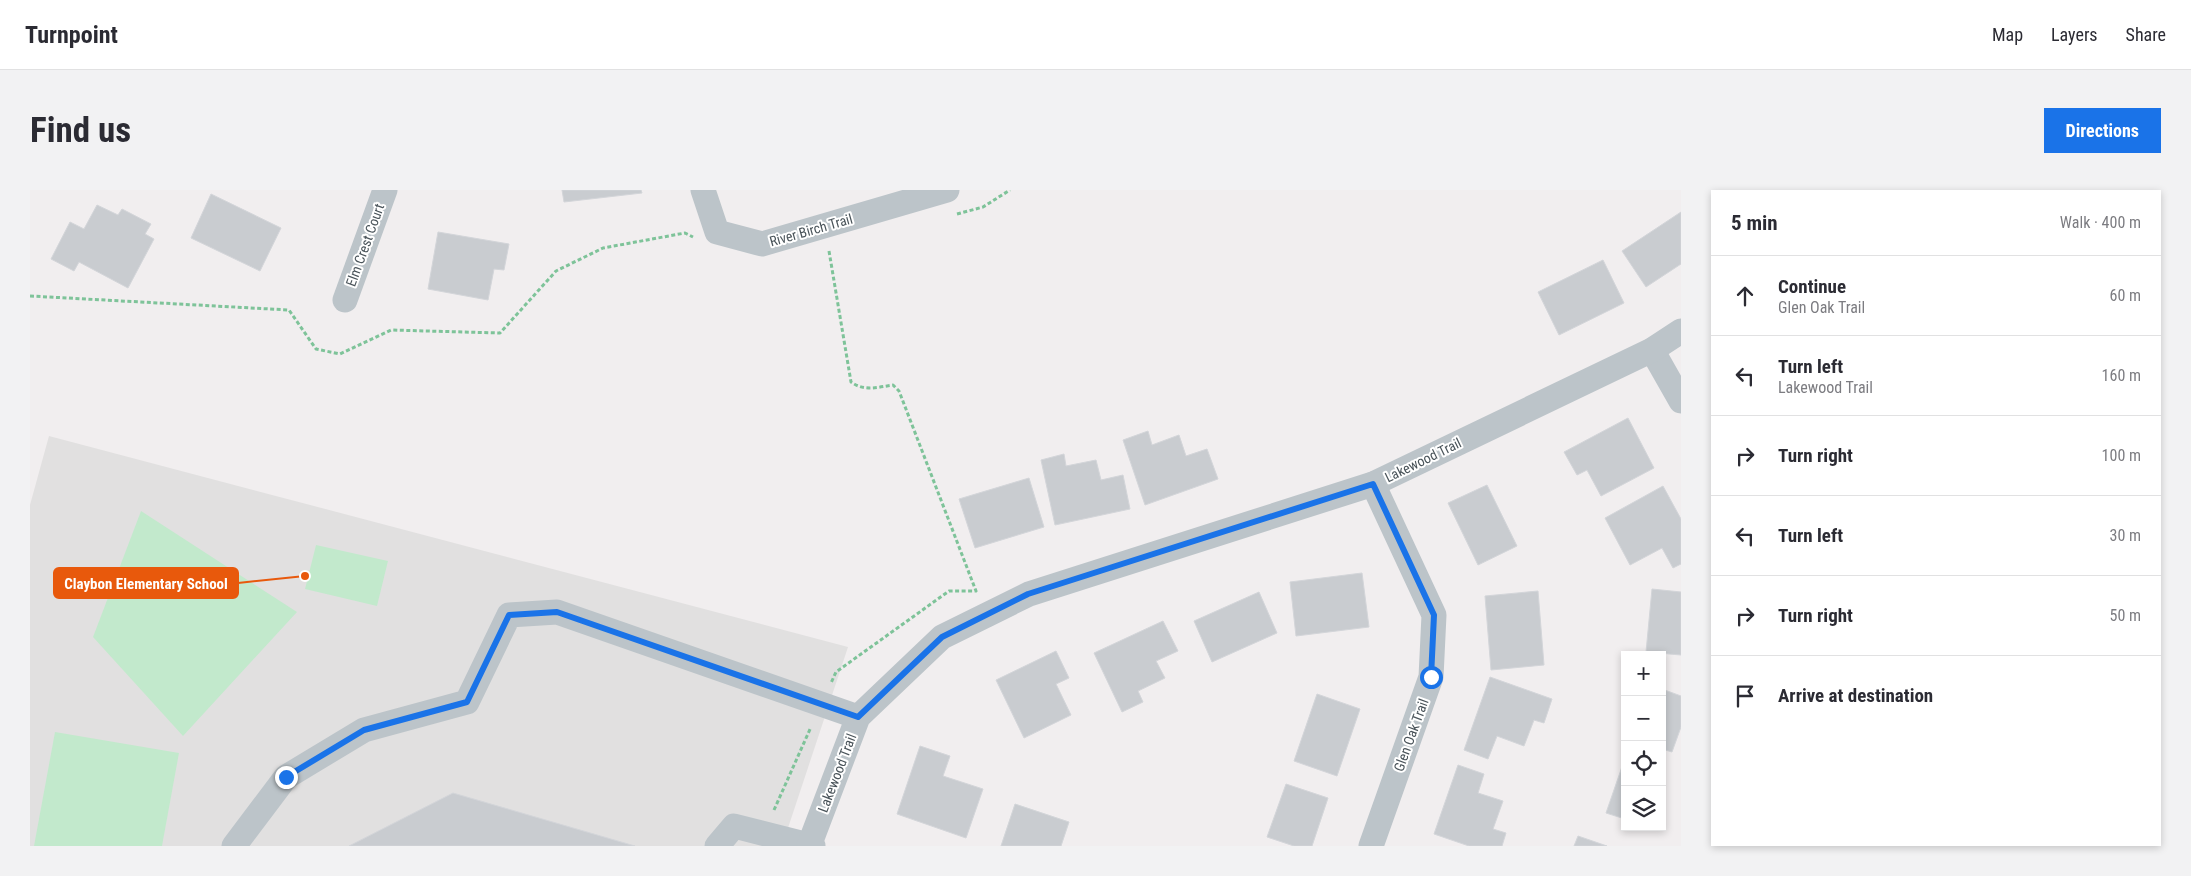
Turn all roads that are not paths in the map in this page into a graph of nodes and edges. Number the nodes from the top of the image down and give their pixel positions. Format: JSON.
{"nodes":[{"id":1,"x":385,"y":190,"type":"edge"},
{"id":2,"x":703,"y":190,"type":"edge"},
{"id":3,"x":947,"y":190,"type":"edge"},
{"id":4,"x":345,"y":300,"type":"dead end"},
{"id":5,"x":1681,"y":331,"type":"edge"},
{"id":6,"x":1652,"y":350,"type":"junction"},
{"id":7,"x":1681,"y":401,"type":"edge"},
{"id":8,"x":1373,"y":484,"type":"junction"},
{"id":9,"x":858,"y":717,"type":"junction"},
{"id":10,"x":234,"y":846,"type":"edge"},
{"id":11,"x":717,"y":846,"type":"edge"},
{"id":12,"x":810,"y":846,"type":"edge"},
{"id":13,"x":1371,"y":846,"type":"edge"}],
"edges":[{"from":1,"to":4,"type":"street","name":"Elm Crest Court"},
{"from":2,"to":3,"type":"street","name":"River Birch Trail"},
{"from":5,"to":6,"type":"street","name":"Lakewood Trail"},
{"from":6,"to":7,"type":"street"},
{"from":6,"to":8,"type":"street","name":"Lakewood Trail"},
{"from":8,"to":9,"type":"street","name":"Lakewood Trail"},
{"from":8,"to":13,"type":"street","name":"Glen Oak Trail"},
{"from":9,"to":10,"type":"street"},
{"from":9,"to":12,"type":"street","name":"Lakewood Trail"},
{"from":11,"to":12,"type":"street"}]}
